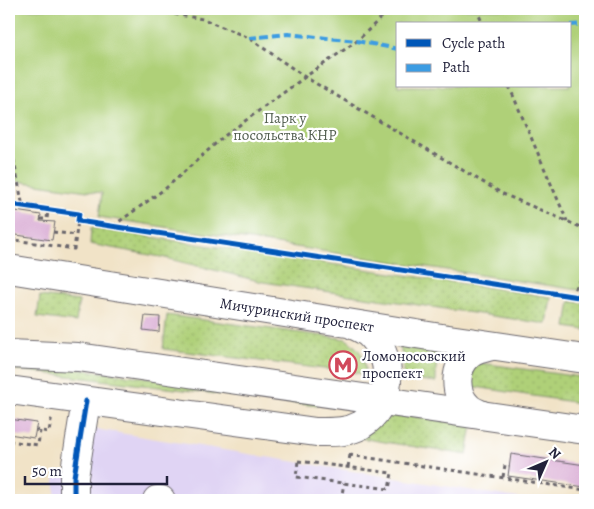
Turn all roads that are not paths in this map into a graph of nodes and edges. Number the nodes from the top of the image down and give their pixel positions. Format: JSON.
{"nodes":[{"id":1,"x":9,"y":270,"type":"edge"},
{"id":2,"x":349,"y":323,"type":"junction"},
{"id":3,"x":492,"y":346,"type":"junction"},
{"id":4,"x":9,"y":354,"type":"edge"},
{"id":5,"x":585,"y":359,"type":"edge"},
{"id":6,"x":9,"y":390,"type":"edge"},
{"id":7,"x":86,"y":401,"type":"junction"},
{"id":8,"x":382,"y":401,"type":"junction"},
{"id":9,"x":482,"y":415,"type":"junction"},
{"id":10,"x":585,"y":430,"type":"edge"},
{"id":11,"x":74,"y":500,"type":"edge"},
{"id":12,"x":157,"y":500,"type":"edge"},
{"id":13,"x":161,"y":500,"type":"edge"}],
"edges":[{"from":1,"to":2,"type":"main road","name":"Мичуринский проспект"},
{"from":2,"to":3,"type":"main road","name":"Мичуринский проспект"},
{"from":2,"to":8,"type":"main road"},
{"from":3,"to":5,"type":"main road","name":"Мичуринский проспект"},
{"from":3,"to":9,"type":"main road"},
{"from":4,"to":8,"type":"main road"},
{"from":6,"to":7,"type":"main road"},
{"from":7,"to":8,"type":"main road"},
{"from":7,"to":11,"type":"main road"},
{"from":8,"to":9,"type":"main road"},
{"from":9,"to":10,"type":"main road"},
{"from":12,"to":13,"type":"main road"}]}
